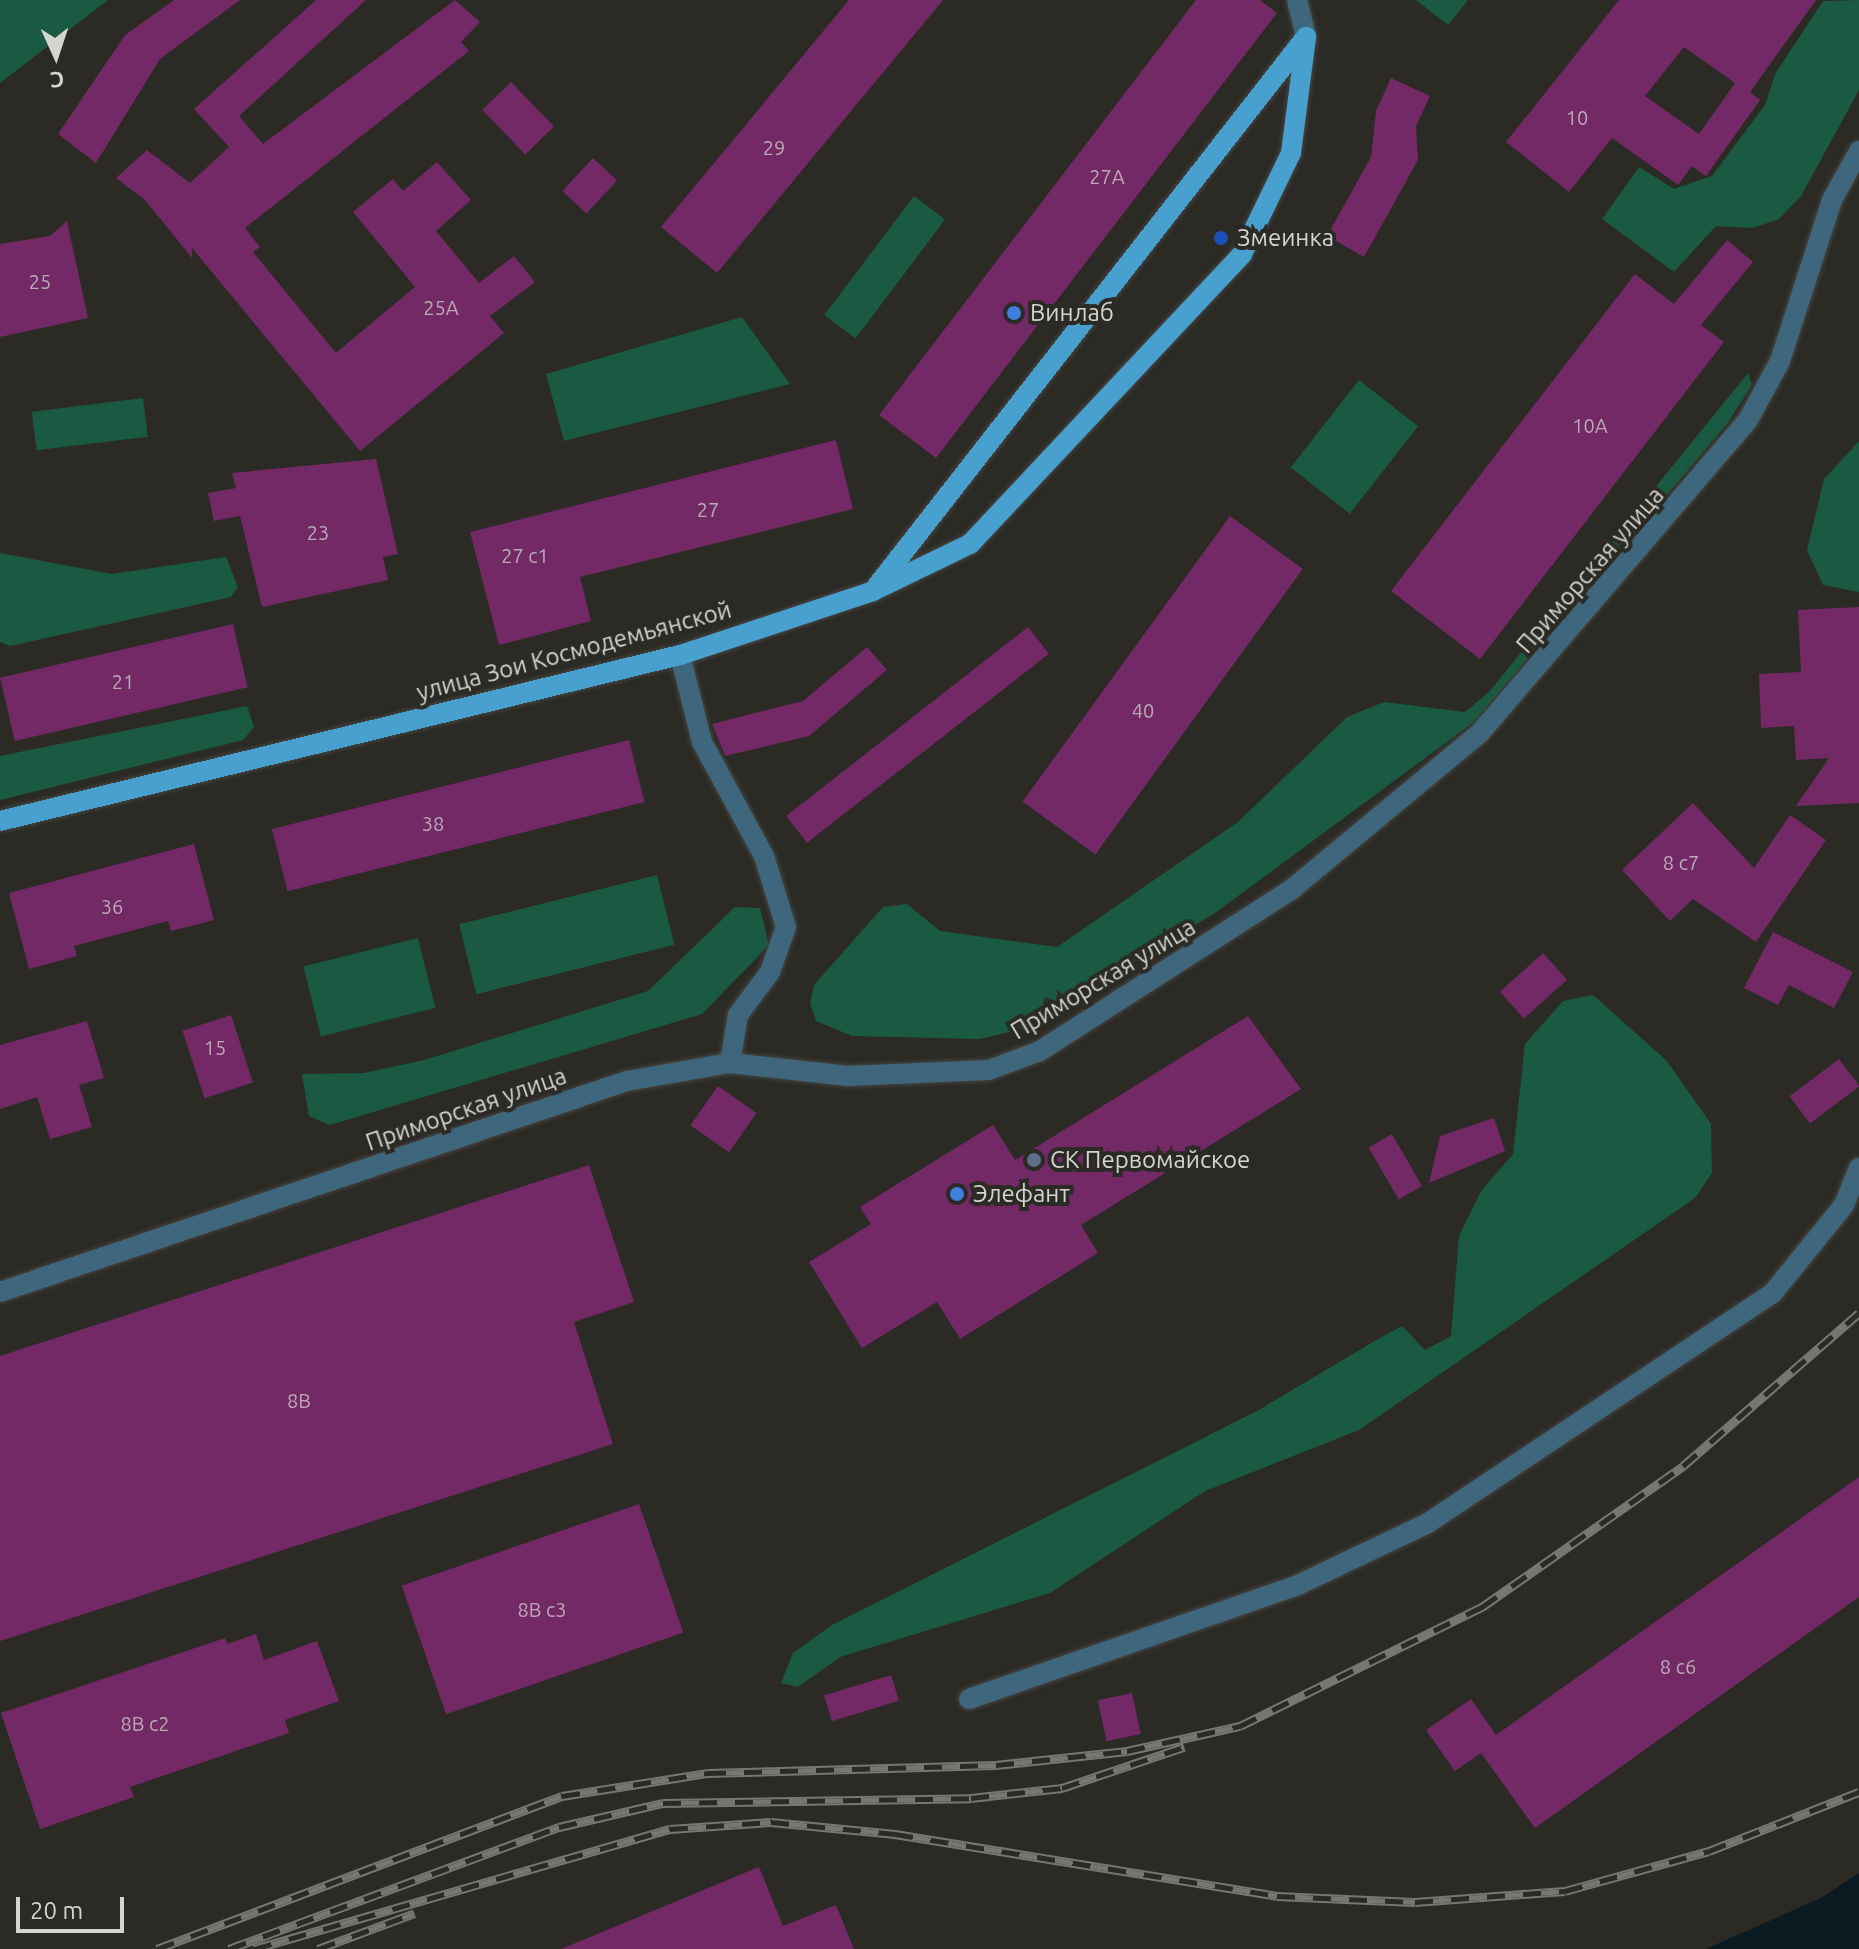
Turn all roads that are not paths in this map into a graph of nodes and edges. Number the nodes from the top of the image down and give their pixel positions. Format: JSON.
{"nodes":[{"id":1,"x":1297,"y":0,"type":"edge"},
{"id":2,"x":1306,"y":37,"type":"junction"},
{"id":3,"x":1859,"y":151,"type":"edge"},
{"id":4,"x":873,"y":591,"type":"junction"},
{"id":5,"x":680,"y":655,"type":"junction"},
{"id":6,"x":0,"y":821,"type":"edge"},
{"id":7,"x":730,"y":1063,"type":"junction"},
{"id":8,"x":1859,"y":1168,"type":"edge"},
{"id":9,"x":0,"y":1292,"type":"edge"},
{"id":10,"x":969,"y":1699,"type":"dead end"}],
"edges":[{"from":1,"to":2,"type":"street","name":"улица Зои Космодемьянской"},
{"from":2,"to":4,"type":"main road"},
{"from":2,"to":4,"type":"main road","name":"улица Зои Космодемьянской"},
{"from":3,"to":7,"type":"street","name":"Приморская улица"},
{"from":4,"to":5,"type":"main road","name":"улица Зои Космодемьянской"},
{"from":5,"to":6,"type":"main road","name":"улица Зои Космодемьянской"},
{"from":5,"to":7,"type":"street"},
{"from":7,"to":9,"type":"street","name":"Приморская улица"},
{"from":8,"to":10,"type":"street"}]}
